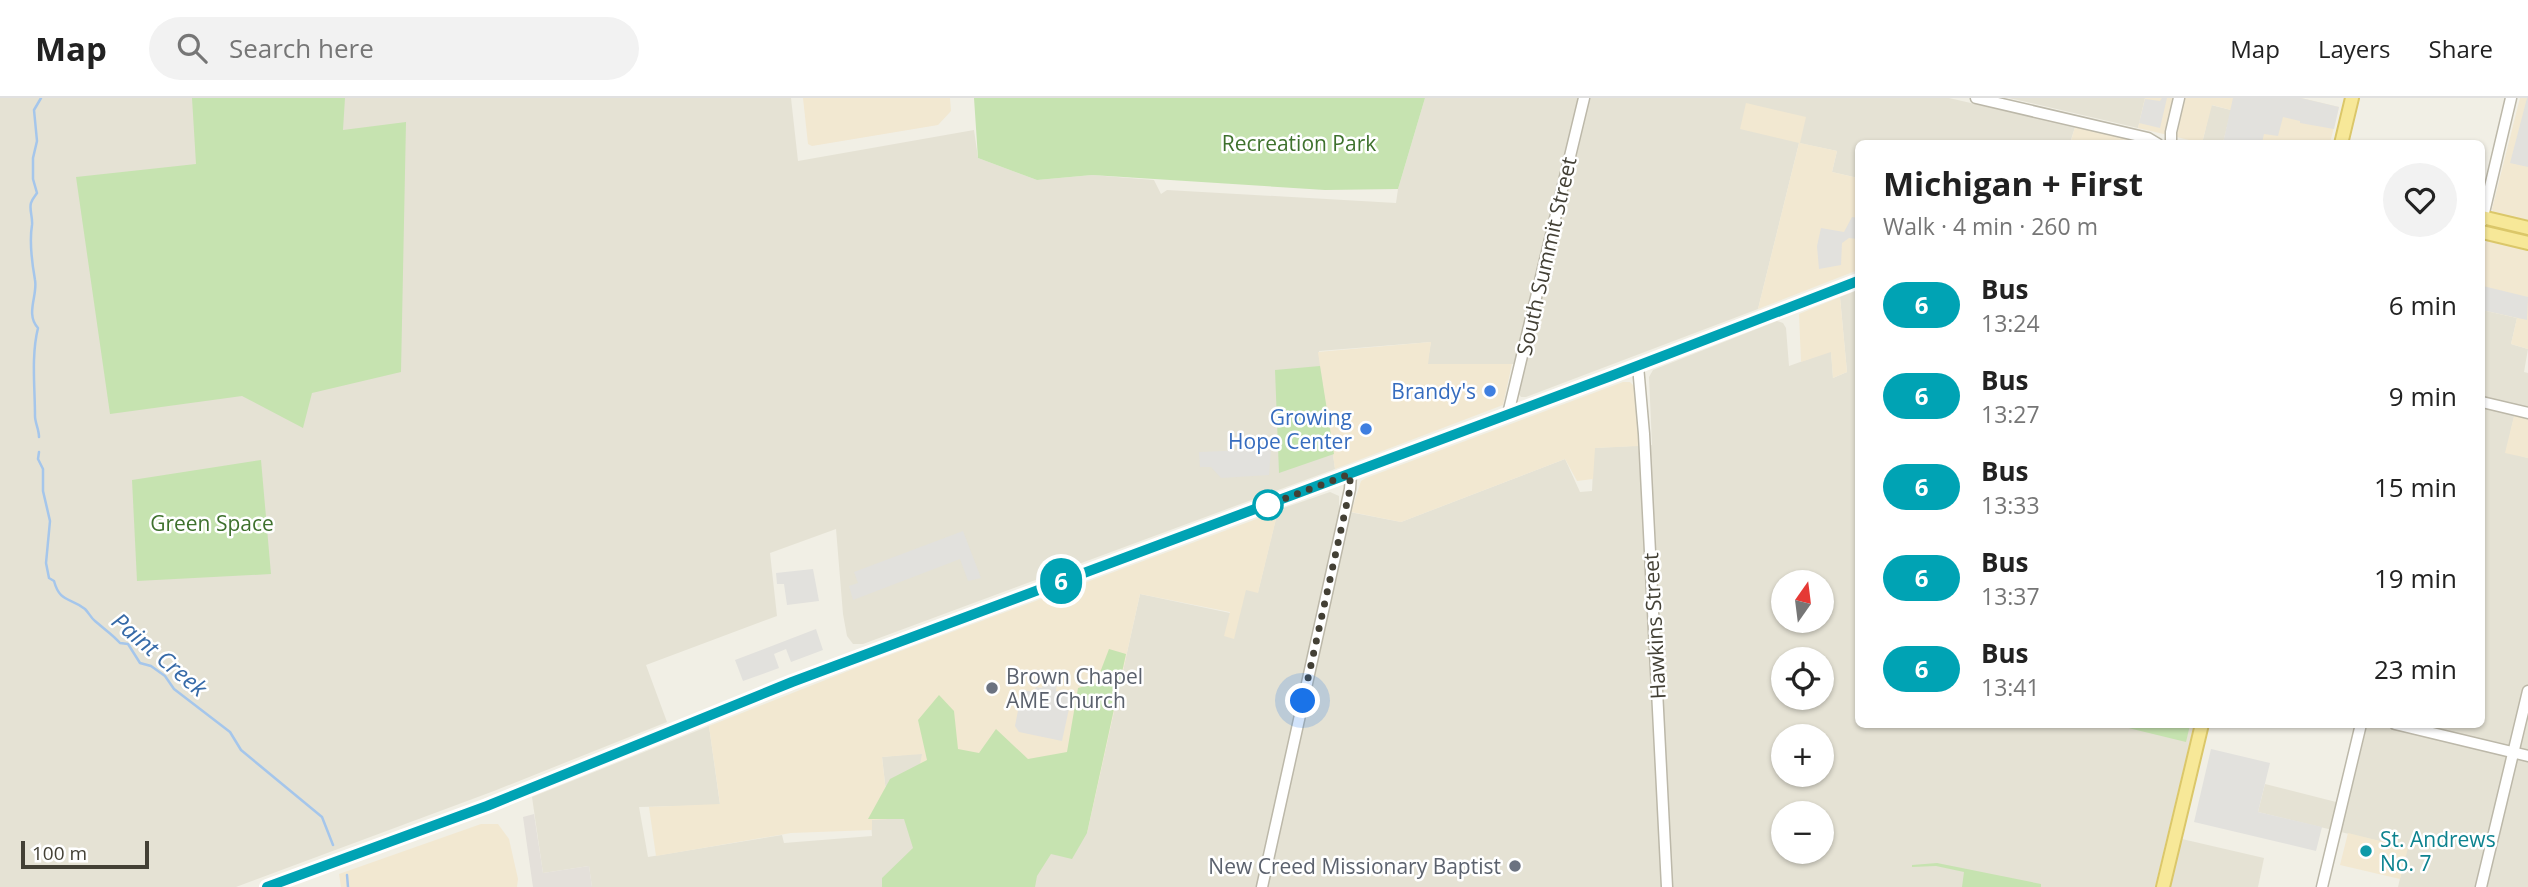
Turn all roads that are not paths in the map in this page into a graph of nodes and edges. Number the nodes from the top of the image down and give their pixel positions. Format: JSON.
{"nodes":[{"id":1,"x":1584,"y":98,"type":"edge"},
{"id":2,"x":1976,"y":98,"type":"edge"},
{"id":3,"x":2179,"y":98,"type":"edge"},
{"id":4,"x":2352,"y":98,"type":"edge"},
{"id":5,"x":2511,"y":98,"type":"edge"},
{"id":6,"x":2151,"y":140,"type":"edge"},
{"id":7,"x":2171,"y":140,"type":"edge"},
{"id":8,"x":2342,"y":140,"type":"edge"},
{"id":9,"x":2485,"y":206,"type":"edge"},
{"id":10,"x":2485,"y":219,"type":"edge"},
{"id":11,"x":2528,"y":228,"type":"edge"},
{"id":12,"x":2485,"y":233,"type":"edge"},
{"id":13,"x":2528,"y":243,"type":"edge"},
{"id":14,"x":1855,"y":282,"type":"edge"},
{"id":15,"x":1639,"y":366,"type":"junction"},
{"id":16,"x":2485,"y":403,"type":"edge"},
{"id":17,"x":2528,"y":413,"type":"edge"},
{"id":18,"x":1508,"y":414,"type":"junction"},
{"id":19,"x":1350,"y":474,"type":"junction"},
{"id":20,"x":2528,"y":691,"type":"edge"},
{"id":21,"x":2202,"y":728,"type":"edge"},
{"id":22,"x":2360,"y":728,"type":"edge"},
{"id":23,"x":2412,"y":728,"type":"edge"},
{"id":24,"x":2513,"y":752,"type":"junction"},
{"id":25,"x":2528,"y":756,"type":"edge"},
{"id":26,"x":267,"y":887,"type":"edge"},
{"id":27,"x":1262,"y":887,"type":"edge"},
{"id":28,"x":1667,"y":887,"type":"edge"},
{"id":29,"x":2163,"y":887,"type":"edge"},
{"id":30,"x":2322,"y":887,"type":"edge"},
{"id":31,"x":2481,"y":887,"type":"edge"}],
"edges":[{"from":1,"to":18,"type":"street","name":"South Summit Street"},
{"from":2,"to":6,"type":"street"},
{"from":3,"to":7,"type":"street"},
{"from":4,"to":8,"type":"main road"},
{"from":5,"to":9,"type":"street"},
{"from":10,"to":11,"type":"main road"},
{"from":12,"to":13,"type":"main road"},
{"from":14,"to":15,"type":"main road"},
{"from":15,"to":18,"type":"main road"},
{"from":15,"to":28,"type":"street","name":"Hawkins Street"},
{"from":16,"to":17,"type":"street"},
{"from":18,"to":19,"type":"main road"},
{"from":19,"to":26,"type":"main road"},
{"from":19,"to":27,"type":"street"},
{"from":20,"to":24,"type":"street"},
{"from":21,"to":29,"type":"main road"},
{"from":22,"to":30,"type":"street"},
{"from":23,"to":24,"type":"street"},
{"from":24,"to":25,"type":"street"},
{"from":24,"to":31,"type":"street"}]}
